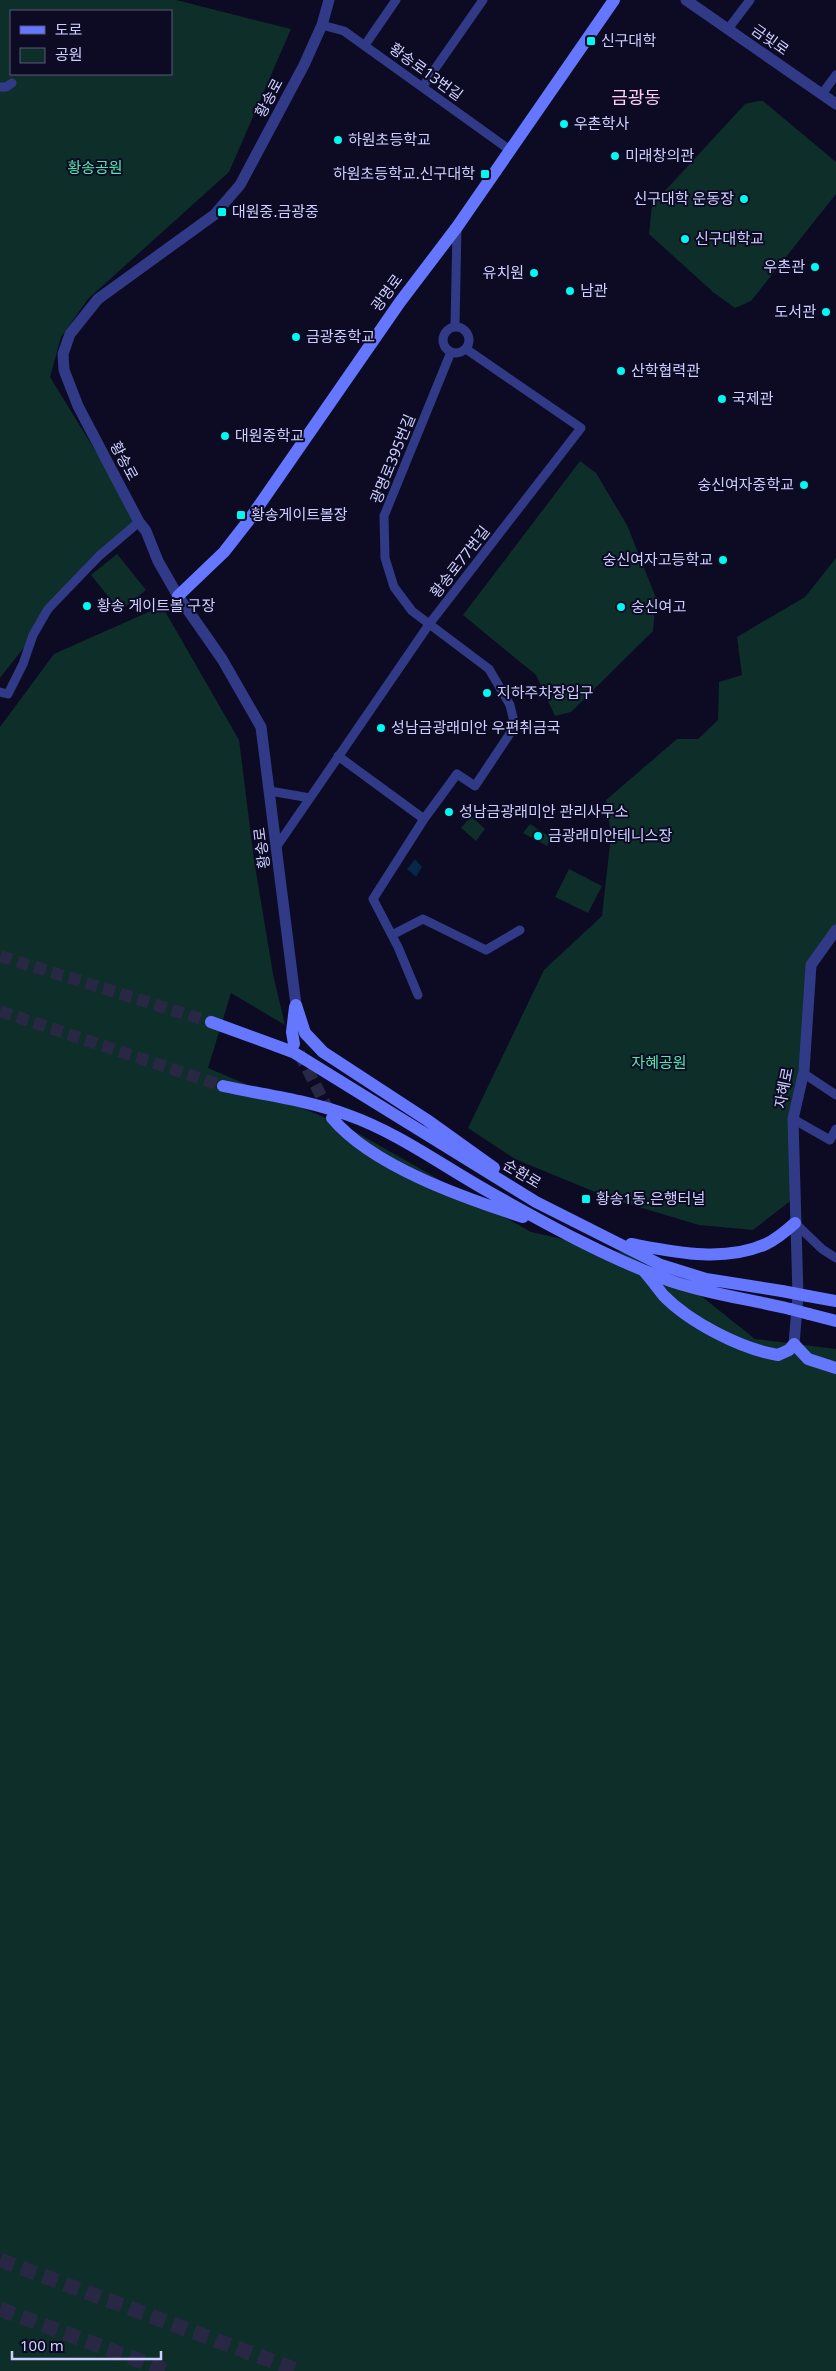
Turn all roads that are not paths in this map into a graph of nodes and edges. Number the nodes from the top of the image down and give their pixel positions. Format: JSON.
{"nodes":[{"id":1,"x":329,"y":0,"type":"edge"},
{"id":2,"x":396,"y":0,"type":"edge"},
{"id":3,"x":483,"y":0,"type":"edge"},
{"id":4,"x":614,"y":0,"type":"edge"},
{"id":5,"x":686,"y":0,"type":"edge"},
{"id":6,"x":750,"y":0,"type":"edge"},
{"id":7,"x":322,"y":25,"type":"junction"},
{"id":8,"x":728,"y":29,"type":"junction"},
{"id":9,"x":364,"y":44,"type":"junction"},
{"id":10,"x":836,"y":75,"type":"edge"},
{"id":11,"x":12,"y":84,"type":"dead end"},
{"id":12,"x":423,"y":86,"type":"junction"},
{"id":13,"x":0,"y":87,"type":"edge"},
{"id":14,"x":822,"y":94,"type":"junction"},
{"id":15,"x":836,"y":104,"type":"edge"},
{"id":16,"x":510,"y":150,"type":"junction"},
{"id":17,"x":457,"y":227,"type":"junction"},
{"id":18,"x":455,"y":326,"type":"junction"},
{"id":19,"x":466,"y":349,"type":"junction"},
{"id":20,"x":451,"y":352,"type":"junction"},
{"id":21,"x":139,"y":522,"type":"junction"},
{"id":22,"x":178,"y":596,"type":"junction"},
{"id":23,"x":430,"y":623,"type":"junction"},
{"id":24,"x":0,"y":692,"type":"edge"},
{"id":25,"x":338,"y":756,"type":"junction"},
{"id":26,"x":270,"y":791,"type":"junction"},
{"id":27,"x":310,"y":798,"type":"junction"},
{"id":28,"x":424,"y":819,"type":"junction"},
{"id":29,"x":277,"y":846,"type":"junction"},
{"id":30,"x":520,"y":930,"type":"dead end"},
{"id":31,"x":836,"y":930,"type":"edge"},
{"id":32,"x":392,"y":935,"type":"junction"},
{"id":33,"x":418,"y":995,"type":"dead end"},
{"id":34,"x":296,"y":1005,"type":"junction"},
{"id":35,"x":211,"y":1022,"type":"tunnel mouth"},
{"id":36,"x":294,"y":1044,"type":"tunnel mouth"},
{"id":37,"x":804,"y":1071,"type":"junction"},
{"id":38,"x":222,"y":1086,"type":"tunnel mouth"},
{"id":39,"x":836,"y":1095,"type":"edge"},
{"id":40,"x":332,"y":1118,"type":"tunnel mouth"},
{"id":41,"x":793,"y":1119,"type":"junction"},
{"id":42,"x":836,"y":1129,"type":"edge"},
{"id":43,"x":536,"y":1202,"type":"junction"},
{"id":44,"x":795,"y":1223,"type":"junction"},
{"id":45,"x":554,"y":1228,"type":"junction"},
{"id":46,"x":618,"y":1241,"type":"junction"},
{"id":47,"x":836,"y":1258,"type":"edge"},
{"id":48,"x":642,"y":1269,"type":"junction"},
{"id":49,"x":836,"y":1301,"type":"edge"},
{"id":50,"x":836,"y":1321,"type":"edge"},
{"id":51,"x":794,"y":1344,"type":"junction"},
{"id":52,"x":836,"y":1368,"type":"edge"}],
"edges":[{"from":1,"to":7,"type":"street","name":"황송로"},
{"from":2,"to":9,"type":"street"},
{"from":3,"to":12,"type":"street"},
{"from":4,"to":16,"type":"main road","name":"광명로"},
{"from":5,"to":8,"type":"street","name":"금빛로"},
{"from":6,"to":8,"type":"street"},
{"from":7,"to":9,"type":"street","name":"황송로13번길"},
{"from":7,"to":21,"type":"street","name":"황송로"},
{"from":8,"to":14,"type":"street","name":"금빛로"},
{"from":9,"to":12,"type":"street","name":"황송로13번길"},
{"from":10,"to":14,"type":"street"},
{"from":11,"to":13,"type":"street"},
{"from":12,"to":16,"type":"street","name":"황송로13번길"},
{"from":14,"to":15,"type":"street","name":"금빛로"},
{"from":16,"to":17,"type":"main road","name":"광명로"},
{"from":17,"to":18,"type":"street"},
{"from":17,"to":22,"type":"main road","name":"광명로"},
{"from":18,"to":19,"type":"street"},
{"from":18,"to":20,"type":"street"},
{"from":19,"to":20,"type":"street"},
{"from":19,"to":23,"type":"street","name":"황송로77번길"},
{"from":20,"to":23,"type":"street","name":"광명로395번길"},
{"from":21,"to":22,"type":"street","name":"황송로"},
{"from":21,"to":24,"type":"street"},
{"from":22,"to":26,"type":"street","name":"황송로"},
{"from":23,"to":25,"type":"street","name":"황송로77번길"},
{"from":23,"to":28,"type":"street","name":"광명로395번길"},
{"from":25,"to":27,"type":"street","name":"황송로77번길"},
{"from":25,"to":28,"type":"street"},
{"from":26,"to":27,"type":"street"},
{"from":26,"to":29,"type":"street","name":"황송로"},
{"from":27,"to":29,"type":"street","name":"황송로77번길"},
{"from":28,"to":32,"type":"street"},
{"from":29,"to":34,"type":"street","name":"황송로"},
{"from":30,"to":32,"type":"street"},
{"from":31,"to":37,"type":"street","name":"자혜로"},
{"from":32,"to":33,"type":"street"},
{"from":34,"to":36,"type":"main road"},
{"from":34,"to":43,"type":"main road"},
{"from":35,"to":43,"type":"main road","name":"순환로"},
{"from":37,"to":39,"type":"street"},
{"from":37,"to":41,"type":"street","name":"자혜로"},
{"from":38,"to":45,"type":"main road","name":"순환로"},
{"from":40,"to":45,"type":"main road"},
{"from":41,"to":42,"type":"street"},
{"from":41,"to":44,"type":"street","name":"자혜로"},
{"from":43,"to":46,"type":"main road","name":"순환로"},
{"from":44,"to":46,"type":"main road"},
{"from":44,"to":47,"type":"street"},
{"from":44,"to":51,"type":"street","name":"자혜로"},
{"from":45,"to":48,"type":"main road","name":"순환로"},
{"from":46,"to":49,"type":"main road","name":"순환로","bridge":true},
{"from":48,"to":50,"type":"main road","name":"순환로","bridge":true},
{"from":48,"to":51,"type":"main road"},
{"from":51,"to":52,"type":"main road"}]}
